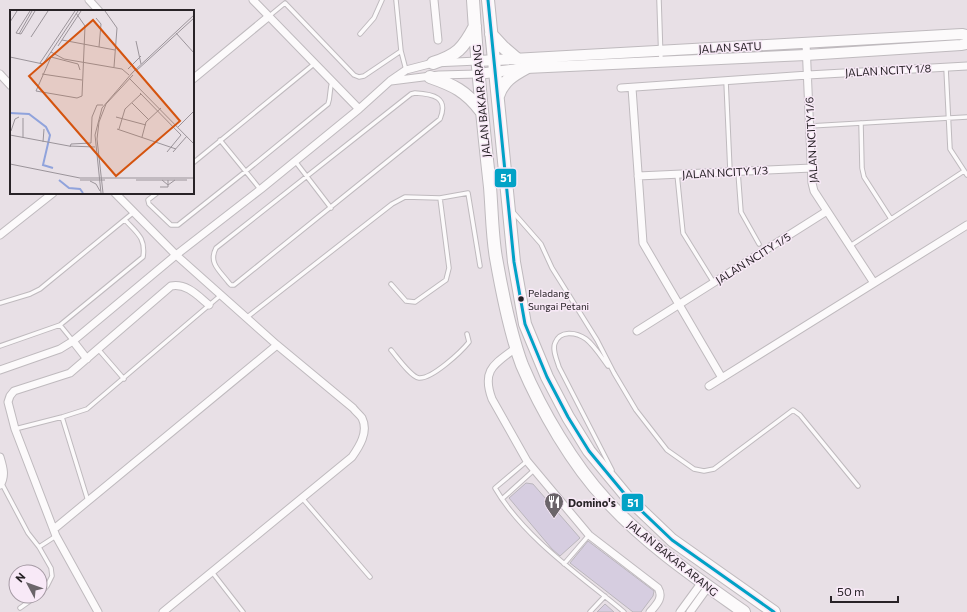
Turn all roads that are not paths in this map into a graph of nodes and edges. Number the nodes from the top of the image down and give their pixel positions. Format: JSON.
{"nodes":[{"id":1,"x":89,"y":0,"type":"edge"},
{"id":2,"x":253,"y":0,"type":"edge"},
{"id":3,"x":382,"y":0,"type":"edge"},
{"id":4,"x":396,"y":0,"type":"edge"},
{"id":5,"x":434,"y":0,"type":"edge"},
{"id":6,"x":473,"y":0,"type":"edge"},
{"id":7,"x":488,"y":0,"type":"edge"},
{"id":8,"x":659,"y":0,"type":"edge"},
{"id":9,"x":283,"y":1,"type":"edge"},
{"id":10,"x":98,"y":10,"type":"edge"},
{"id":11,"x":268,"y":16,"type":"junction"},
{"id":12,"x":475,"y":26,"type":"junction"},
{"id":13,"x":360,"y":34,"type":"dead end"},
{"id":14,"x":491,"y":34,"type":"junction"},
{"id":15,"x":967,"y":35,"type":"edge"},
{"id":16,"x":438,"y":40,"type":"dead end"},
{"id":17,"x":806,"y":43,"type":"junction"},
{"id":18,"x":967,"y":44,"type":"edge"},
{"id":19,"x":401,"y":51,"type":"junction"},
{"id":20,"x":661,"y":51,"type":"junction"},
{"id":21,"x":806,"y":55,"type":"junction"},
{"id":22,"x":517,"y":59,"type":"junction"},
{"id":23,"x":493,"y":60,"type":"junction"},
{"id":24,"x":478,"y":61,"type":"junction"},
{"id":25,"x":661,"y":62,"type":"junction"},
{"id":26,"x":433,"y":63,"type":"junction"},
{"id":27,"x":314,"y":64,"type":"junction"},
{"id":28,"x":967,"y":66,"type":"edge"},
{"id":29,"x":946,"y":67,"type":"junction"},
{"id":30,"x":526,"y":68,"type":"junction"},
{"id":31,"x":406,"y":70,"type":"junction"},
{"id":32,"x":495,"y":73,"type":"junction"},
{"id":33,"x":0,"y":74,"type":"edge"},
{"id":34,"x":478,"y":74,"type":"junction"},
{"id":35,"x":808,"y":75,"type":"junction"},
{"id":36,"x":194,"y":77,"type":"edge"},
{"id":37,"x":430,"y":77,"type":"junction"},
{"id":38,"x":726,"y":81,"type":"junction"},
{"id":39,"x":332,"y":82,"type":"junction"},
{"id":40,"x":390,"y":82,"type":"junction"},
{"id":41,"x":10,"y":85,"type":"edge"},
{"id":42,"x":621,"y":88,"type":"dead end"},
{"id":43,"x":632,"y":88,"type":"junction"},
{"id":44,"x":498,"y":96,"type":"junction"},
{"id":45,"x":358,"y":109,"type":"junction"},
{"id":46,"x":481,"y":112,"type":"junction"},
{"id":47,"x":967,"y":117,"type":"edge"},
{"id":48,"x":948,"y":118,"type":"junction"},
{"id":49,"x":861,"y":123,"type":"junction"},
{"id":50,"x":810,"y":126,"type":"junction"},
{"id":51,"x":220,"y":140,"type":"junction"},
{"id":52,"x":295,"y":161,"type":"junction"},
{"id":53,"x":194,"y":162,"type":"edge"},
{"id":54,"x":812,"y":168,"type":"junction"},
{"id":55,"x":246,"y":171,"type":"junction"},
{"id":56,"x":964,"y":171,"type":"junction"},
{"id":57,"x":734,"y":172,"type":"junction"},
{"id":58,"x":677,"y":174,"type":"junction"},
{"id":59,"x":967,"y":175,"type":"edge"},
{"id":60,"x":638,"y":176,"type":"junction"},
{"id":61,"x":308,"y":177,"type":"junction"},
{"id":62,"x":261,"y":189,"type":"junction"},
{"id":63,"x":52,"y":194,"type":"edge"},
{"id":64,"x":116,"y":194,"type":"edge"},
{"id":65,"x":156,"y":194,"type":"edge"},
{"id":66,"x":440,"y":198,"type":"junction"},
{"id":67,"x":509,"y":207,"type":"junction"},
{"id":68,"x":331,"y":208,"type":"junction"},
{"id":69,"x":827,"y":211,"type":"junction"},
{"id":70,"x":134,"y":212,"type":"junction"},
{"id":71,"x":891,"y":219,"type":"junction"},
{"id":72,"x":124,"y":220,"type":"junction"},
{"id":73,"x":967,"y":224,"type":"edge"},
{"id":74,"x":0,"y":235,"type":"edge"},
{"id":75,"x":759,"y":244,"type":"dead end"},
{"id":76,"x":850,"y":246,"type":"junction"},
{"id":77,"x":176,"y":255,"type":"junction"},
{"id":78,"x":480,"y":266,"type":"dead end"},
{"id":79,"x":714,"y":283,"type":"junction"},
{"id":80,"x":874,"y":283,"type":"junction"},
{"id":81,"x":391,"y":284,"type":"dead end"},
{"id":82,"x":220,"y":296,"type":"junction"},
{"id":83,"x":0,"y":303,"type":"edge"},
{"id":84,"x":679,"y":304,"type":"junction"},
{"id":85,"x":209,"y":305,"type":"junction"},
{"id":86,"x":246,"y":318,"type":"junction"},
{"id":87,"x":60,"y":325,"type":"junction"},
{"id":88,"x":637,"y":331,"type":"dead end"},
{"id":89,"x":467,"y":334,"type":"dead end"},
{"id":90,"x":74,"y":341,"type":"junction"},
{"id":91,"x":277,"y":345,"type":"junction"},
{"id":92,"x":0,"y":346,"type":"edge"},
{"id":93,"x":517,"y":348,"type":"junction"},
{"id":94,"x":98,"y":350,"type":"junction"},
{"id":95,"x":391,"y":350,"type":"dead end"},
{"id":96,"x":87,"y":359,"type":"junction"},
{"id":97,"x":0,"y":370,"type":"edge"},
{"id":98,"x":614,"y":373,"type":"junction"},
{"id":99,"x":722,"y":378,"type":"junction"},
{"id":100,"x":124,"y":379,"type":"junction"},
{"id":101,"x":709,"y":386,"type":"dead end"},
{"id":102,"x":62,"y":417,"type":"junction"},
{"id":103,"x":15,"y":429,"type":"junction"},
{"id":104,"x":0,"y":457,"type":"edge"},
{"id":105,"x":527,"y":461,"type":"junction"},
{"id":106,"x":534,"y":470,"type":"junction"},
{"id":107,"x":1,"y":484,"type":"edge"},
{"id":108,"x":858,"y":486,"type":"dead end"},
{"id":109,"x":302,"y":498,"type":"junction"},
{"id":110,"x":628,"y":498,"type":"junction"},
{"id":111,"x":502,"y":499,"type":"junction"},
{"id":112,"x":88,"y":501,"type":"junction"},
{"id":113,"x":55,"y":533,"type":"junction"},
{"id":114,"x":589,"y":535,"type":"junction"},
{"id":115,"x":39,"y":547,"type":"junction"},
{"id":116,"x":564,"y":564,"type":"junction"},
{"id":117,"x":212,"y":572,"type":"junction"},
{"id":118,"x":370,"y":577,"type":"dead end"},
{"id":119,"x":48,"y":584,"type":"edge"},
{"id":120,"x":705,"y":585,"type":"junction"},
{"id":121,"x":605,"y":596,"type":"junction"},
{"id":122,"x":26,"y":604,"type":"edge"},
{"id":123,"x":20,"y":608,"type":"dead end"},
{"id":124,"x":98,"y":612,"type":"edge"},
{"id":125,"x":163,"y":612,"type":"edge"},
{"id":126,"x":243,"y":612,"type":"edge"},
{"id":127,"x":590,"y":612,"type":"edge"},
{"id":128,"x":624,"y":612,"type":"edge"},
{"id":129,"x":650,"y":612,"type":"edge"},
{"id":130,"x":680,"y":612,"type":"edge"},
{"id":131,"x":690,"y":612,"type":"edge"},
{"id":132,"x":744,"y":612,"type":"edge"},
{"id":133,"x":774,"y":612,"type":"edge"}],
"edges":[{"from":1,"to":10,"type":"street"},
{"from":2,"to":11,"type":"street"},
{"from":3,"to":13,"type":"lane"},
{"from":4,"to":19,"type":"lane"},
{"from":5,"to":16,"type":"street"},
{"from":6,"to":12,"type":"main road","name":"JALAN BAKAR ARANG"},
{"from":7,"to":14,"type":"main road","name":"JALAN BAKAR ARANG"},
{"from":8,"to":20,"type":"lane"},
{"from":9,"to":11,"type":"lane"},
{"from":9,"to":19,"type":"lane"},
{"from":11,"to":27,"type":"street"},
{"from":11,"to":36,"type":"street"},
{"from":12,"to":24,"type":"main road","name":"JALAN BAKAR ARANG"},
{"from":12,"to":26,"type":"main road"},
{"from":14,"to":22,"type":"main road"},
{"from":14,"to":23,"type":"main road","name":"JALAN BAKAR ARANG"},
{"from":15,"to":17,"type":"main road","name":"JALAN SATU"},
{"from":17,"to":20,"type":"main road","name":"JALAN SATU"},
{"from":17,"to":21,"type":"street","name":"JALAN NCITY 1/6"},
{"from":18,"to":21,"type":"main road","name":"JALAN SATU"},
{"from":19,"to":31,"type":"lane"},
{"from":20,"to":22,"type":"main road","name":"JALAN SATU"},
{"from":20,"to":25,"type":"lane"},
{"from":21,"to":25,"type":"main road","name":"JALAN SATU"},
{"from":21,"to":35,"type":"street","name":"JALAN NCITY 1/6"},
{"from":22,"to":23,"type":"main road","name":"JALAN SATU"},
{"from":23,"to":24,"type":"main road","name":"JALAN SATU"},
{"from":23,"to":32,"type":"main road","name":"JALAN BAKAR ARANG"},
{"from":24,"to":26,"type":"street"},
{"from":24,"to":34,"type":"main road","name":"JALAN BAKAR ARANG"},
{"from":25,"to":30,"type":"main road","name":"JALAN SATU"},
{"from":26,"to":31,"type":"street"},
{"from":27,"to":39,"type":"street"},
{"from":27,"to":51,"type":"lane"},
{"from":28,"to":29,"type":"street","name":"JALAN NCITY 1/8"},
{"from":29,"to":35,"type":"street","name":"JALAN NCITY 1/8"},
{"from":29,"to":48,"type":"lane"},
{"from":30,"to":32,"type":"main road","name":"JALAN SATU"},
{"from":30,"to":44,"type":"main road"},
{"from":31,"to":40,"type":"street"},
{"from":32,"to":34,"type":"main road","name":"JALAN SATU"},
{"from":32,"to":44,"type":"main road","name":"JALAN BAKAR ARANG"},
{"from":33,"to":41,"type":"street"},
{"from":34,"to":37,"type":"street"},
{"from":34,"to":46,"type":"main road","name":"JALAN BAKAR ARANG"},
{"from":35,"to":38,"type":"street","name":"JALAN NCITY 1/8"},
{"from":35,"to":50,"type":"street","name":"JALAN NCITY 1/6"},
{"from":37,"to":40,"type":"street"},
{"from":37,"to":46,"type":"main road"},
{"from":38,"to":43,"type":"street","name":"JALAN NCITY 1/8"},
{"from":38,"to":57,"type":"lane"},
{"from":39,"to":45,"type":"street"},
{"from":39,"to":55,"type":"lane"},
{"from":40,"to":45,"type":"street"},
{"from":42,"to":43,"type":"street","name":"JALAN NCITY 1/8"},
{"from":43,"to":60,"type":"street"},
{"from":44,"to":67,"type":"main road","name":"JALAN BAKAR ARANG"},
{"from":45,"to":52,"type":"street"},
{"from":46,"to":93,"type":"main road","name":"JALAN BAKAR ARANG"},
{"from":47,"to":48,"type":"lane"},
{"from":48,"to":49,"type":"lane"},
{"from":48,"to":56,"type":"lane"},
{"from":49,"to":50,"type":"lane"},
{"from":49,"to":71,"type":"lane"},
{"from":50,"to":54,"type":"street","name":"JALAN NCITY 1/6"},
{"from":51,"to":53,"type":"lane"},
{"from":51,"to":55,"type":"lane"},
{"from":52,"to":61,"type":"lane"},
{"from":52,"to":62,"type":"street"},
{"from":54,"to":57,"type":"street","name":"JALAN NCITY 1/3"},
{"from":54,"to":69,"type":"street","name":"JALAN NCITY 1/6"},
{"from":55,"to":62,"type":"lane"},
{"from":55,"to":65,"type":"lane"},
{"from":56,"to":59,"type":"lane"},
{"from":56,"to":71,"type":"lane"},
{"from":57,"to":58,"type":"street","name":"JALAN NCITY 1/3"},
{"from":57,"to":75,"type":"lane"},
{"from":58,"to":60,"type":"street","name":"JALAN NCITY 1/3"},
{"from":58,"to":79,"type":"lane"},
{"from":60,"to":84,"type":"street"},
{"from":61,"to":68,"type":"lane"},
{"from":61,"to":68,"type":"lane"},
{"from":61,"to":68,"type":"lane"},
{"from":62,"to":77,"type":"street"},
{"from":63,"to":74,"type":"street"},
{"from":64,"to":70,"type":"street"},
{"from":66,"to":78,"type":"lane"},
{"from":66,"to":81,"type":"lane"},
{"from":66,"to":86,"type":"lane"},
{"from":67,"to":98,"type":"lane"},
{"from":67,"to":110,"type":"main road","name":"JALAN BAKAR ARANG"},
{"from":69,"to":76,"type":"street","name":"JALAN NCITY 1/6"},
{"from":69,"to":79,"type":"street","name":"JALAN NCITY 1/5"},
{"from":70,"to":72,"type":"lane"},
{"from":70,"to":77,"type":"street"},
{"from":71,"to":76,"type":"lane"},
{"from":72,"to":83,"type":"lane"},
{"from":72,"to":87,"type":"lane"},
{"from":73,"to":80,"type":"street"},
{"from":76,"to":80,"type":"street","name":"JALAN NCITY 1/6"},
{"from":77,"to":82,"type":"street"},
{"from":77,"to":90,"type":"street"},
{"from":79,"to":84,"type":"street","name":"JALAN NCITY 1/5"},
{"from":80,"to":99,"type":"street"},
{"from":82,"to":85,"type":"lane"},
{"from":82,"to":86,"type":"street"},
{"from":84,"to":88,"type":"street","name":"JALAN NCITY 1/5"},
{"from":84,"to":99,"type":"street"},
{"from":85,"to":94,"type":"street"},
{"from":85,"to":100,"type":"lane"},
{"from":86,"to":91,"type":"street"},
{"from":87,"to":90,"type":"lane"},
{"from":87,"to":92,"type":"lane"},
{"from":89,"to":95,"type":"lane"},
{"from":90,"to":96,"type":"street"},
{"from":90,"to":97,"type":"street"},
{"from":91,"to":109,"type":"street"},
{"from":91,"to":112,"type":"street"},
{"from":93,"to":105,"type":"street"},
{"from":93,"to":120,"type":"main road","name":"JALAN BAKAR ARANG"},
{"from":94,"to":96,"type":"street"},
{"from":94,"to":100,"type":"lane"},
{"from":96,"to":103,"type":"street"},
{"from":98,"to":108,"type":"lane"},
{"from":98,"to":110,"type":"lane"},
{"from":99,"to":101,"type":"street"},
{"from":100,"to":102,"type":"lane"},
{"from":102,"to":103,"type":"lane"},
{"from":102,"to":112,"type":"lane"},
{"from":103,"to":113,"type":"street"},
{"from":104,"to":107,"type":"street"},
{"from":105,"to":106,"type":"street"},
{"from":105,"to":111,"type":"lane"},
{"from":106,"to":111,"type":"lane"},
{"from":106,"to":114,"type":"street"},
{"from":107,"to":115,"type":"lane"},
{"from":109,"to":117,"type":"street"},
{"from":109,"to":118,"type":"lane"},
{"from":110,"to":133,"type":"main road","name":"JALAN BAKAR ARANG"},
{"from":111,"to":116,"type":"lane"},
{"from":112,"to":113,"type":"street"},
{"from":113,"to":115,"type":"lane"},
{"from":113,"to":124,"type":"street"},
{"from":114,"to":116,"type":"lane"},
{"from":114,"to":129,"type":"street"},
{"from":115,"to":119,"type":"lane"},
{"from":116,"to":121,"type":"lane"},
{"from":117,"to":125,"type":"street"},
{"from":117,"to":126,"type":"lane"},
{"from":120,"to":130,"type":"street"},
{"from":120,"to":131,"type":"street"},
{"from":120,"to":132,"type":"main road","name":"JALAN BAKAR ARANG"},
{"from":121,"to":127,"type":"lane"},
{"from":121,"to":128,"type":"lane"},
{"from":122,"to":123,"type":"lane"}]}
